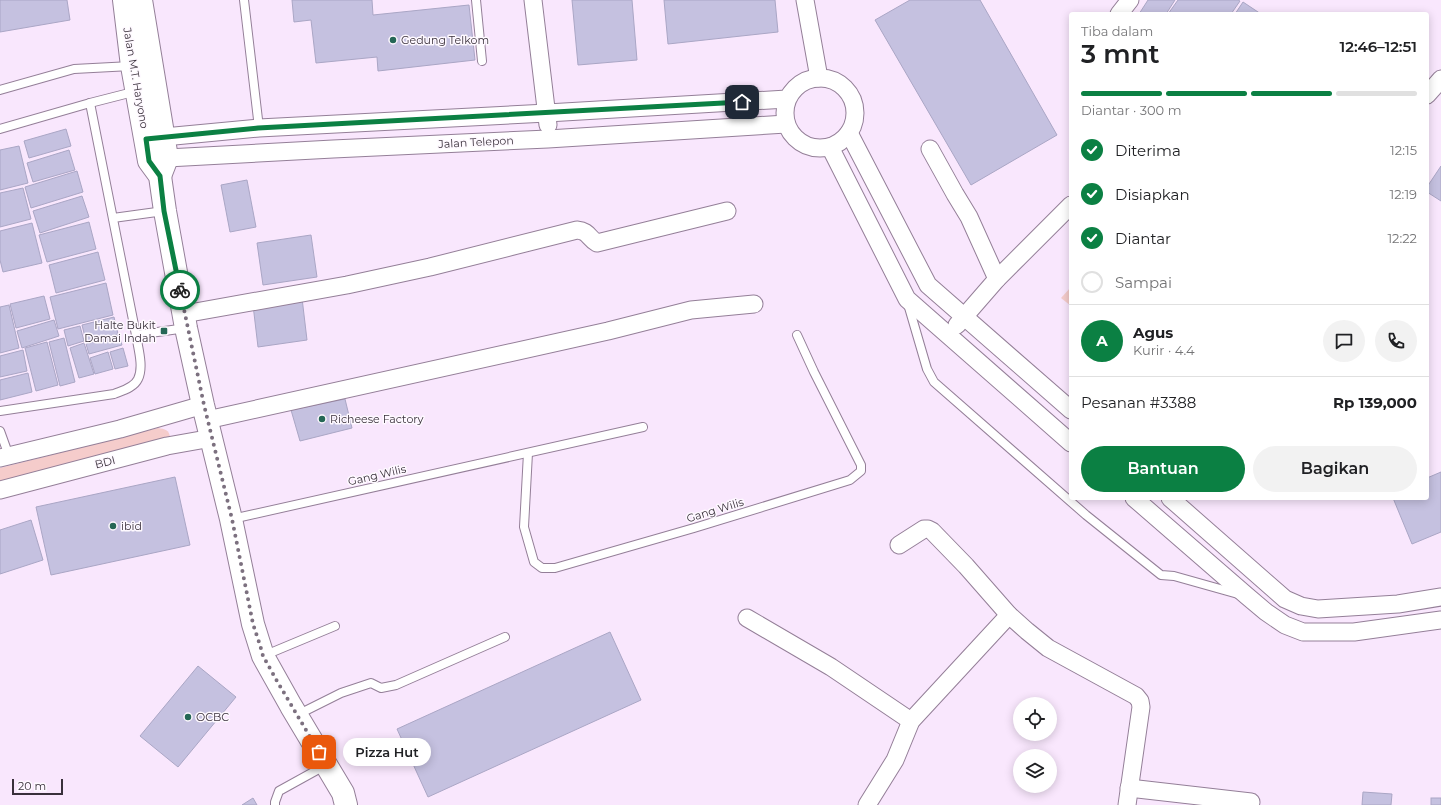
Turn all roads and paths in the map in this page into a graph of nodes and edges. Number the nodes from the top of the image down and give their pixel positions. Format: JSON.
{"nodes":[{"id":1,"x":124,"y":0,"type":"edge"},
{"id":2,"x":141,"y":0,"type":"edge"},
{"id":3,"x":244,"y":0,"type":"edge"},
{"id":4,"x":476,"y":0,"type":"edge"},
{"id":5,"x":533,"y":0,"type":"edge"},
{"id":6,"x":805,"y":0,"type":"edge"},
{"id":7,"x":1130,"y":0,"type":"edge"},
{"id":8,"x":1121,"y":12,"type":"edge"},
{"id":9,"x":482,"y":61,"type":"dead end"},
{"id":10,"x":132,"y":66,"type":"junction"},
{"id":11,"x":819,"y":78,"type":"junction"},
{"id":12,"x":1441,"y":80,"type":"edge"},
{"id":13,"x":0,"y":90,"type":"edge"},
{"id":14,"x":137,"y":91,"type":"junction"},
{"id":15,"x":1429,"y":93,"type":"edge"},
{"id":16,"x":787,"y":99,"type":"junction"},
{"id":17,"x":90,"y":103,"type":"junction"},
{"id":18,"x":547,"y":113,"type":"junction"},
{"id":19,"x":786,"y":124,"type":"junction"},
{"id":20,"x":258,"y":128,"type":"junction"},
{"id":21,"x":0,"y":129,"type":"edge"},
{"id":22,"x":849,"y":133,"type":"junction"},
{"id":23,"x":155,"y":138,"type":"junction"},
{"id":24,"x":548,"y":139,"type":"junction"},
{"id":25,"x":830,"y":147,"type":"junction"},
{"id":26,"x":930,"y":149,"type":"dead end"},
{"id":27,"x":159,"y":165,"type":"junction"},
{"id":28,"x":1069,"y":207,"type":"edge"},
{"id":29,"x":164,"y":211,"type":"junction"},
{"id":30,"x":728,"y":211,"type":"dead end"},
{"id":31,"x":113,"y":218,"type":"junction"},
{"id":32,"x":997,"y":279,"type":"junction"},
{"id":33,"x":928,"y":285,"type":"junction"},
{"id":34,"x":907,"y":299,"type":"junction"},
{"id":35,"x":754,"y":304,"type":"dead end"},
{"id":36,"x":964,"y":316,"type":"junction"},
{"id":37,"x":185,"y":321,"type":"junction"},
{"id":38,"x":136,"y":335,"type":"junction"},
{"id":39,"x":797,"y":335,"type":"dead end"},
{"id":40,"x":948,"y":335,"type":"junction"},
{"id":41,"x":1069,"y":408,"type":"edge"},
{"id":42,"x":0,"y":411,"type":"edge"},
{"id":43,"x":207,"y":421,"type":"junction"},
{"id":44,"x":643,"y":427,"type":"dead end"},
{"id":45,"x":0,"y":431,"type":"edge"},
{"id":46,"x":1069,"y":441,"type":"edge"},
{"id":47,"x":528,"y":453,"type":"junction"},
{"id":48,"x":4,"y":457,"type":"edge"},
{"id":49,"x":0,"y":490,"type":"edge"},
{"id":50,"x":1136,"y":500,"type":"edge"},
{"id":51,"x":1172,"y":500,"type":"edge"},
{"id":52,"x":232,"y":519,"type":"junction"},
{"id":53,"x":898,"y":545,"type":"dead end"},
{"id":54,"x":1262,"y":580,"type":"junction"},
{"id":55,"x":1246,"y":596,"type":"junction"},
{"id":56,"x":1441,"y":597,"type":"edge"},
{"id":57,"x":1398,"y":604,"type":"junction"},
{"id":58,"x":1009,"y":615,"type":"junction"},
{"id":59,"x":747,"y":618,"type":"dead end"},
{"id":60,"x":1441,"y":620,"type":"edge"},
{"id":61,"x":1403,"y":625,"type":"junction"},
{"id":62,"x":335,"y":626,"type":"dead end"},
{"id":63,"x":505,"y":637,"type":"dead end"},
{"id":64,"x":263,"y":656,"type":"junction"},
{"id":65,"x":296,"y":715,"type":"junction"},
{"id":66,"x":911,"y":721,"type":"junction"},
{"id":67,"x":326,"y":764,"type":"junction"},
{"id":68,"x":1129,"y":788,"type":"junction"},
{"id":69,"x":349,"y":801,"type":"edge"},
{"id":70,"x":1251,"y":802,"type":"dead end"},
{"id":71,"x":275,"y":805,"type":"edge"},
{"id":72,"x":867,"y":805,"type":"edge"},
{"id":73,"x":1127,"y":805,"type":"edge"}],
"edges":[{"from":1,"to":10,"type":"main road","name":"Jalan M.T. Haryono"},
{"from":2,"to":23,"type":"main road","name":"Jalan M.T. Haryono"},
{"from":3,"to":20,"type":"lane"},
{"from":4,"to":9,"type":"lane"},
{"from":5,"to":18,"type":"street"},
{"from":6,"to":11,"type":"street"},
{"from":7,"to":8,"type":"street"},
{"from":10,"to":13,"type":"lane"},
{"from":10,"to":14,"type":"main road","name":"Jalan M.T. Haryono"},
{"from":11,"to":16,"type":"street"},
{"from":11,"to":22,"type":"street"},
{"from":12,"to":15,"type":"street"},
{"from":14,"to":17,"type":"lane"},
{"from":14,"to":23,"type":"main road","name":"Jalan M.T. Haryono"},
{"from":16,"to":18,"type":"street"},
{"from":16,"to":19,"type":"street"},
{"from":17,"to":21,"type":"lane"},
{"from":17,"to":31,"type":"lane"},
{"from":18,"to":20,"type":"street"},
{"from":18,"to":24,"type":"street"},
{"from":19,"to":24,"type":"street","name":"Jalan Telepon"},
{"from":19,"to":25,"type":"street"},
{"from":20,"to":23,"type":"street"},
{"from":22,"to":25,"type":"street"},
{"from":22,"to":33,"type":"street"},
{"from":23,"to":27,"type":"main road","name":"Jalan M.T. Haryono"},
{"from":24,"to":27,"type":"street","name":"Jalan Telepon"},
{"from":25,"to":34,"type":"street"},
{"from":26,"to":32,"type":"street"},
{"from":27,"to":29,"type":"main road","name":"Jalan M.T. Haryono"},
{"from":28,"to":32,"type":"street"},
{"from":29,"to":31,"type":"lane"},
{"from":29,"to":37,"type":"main road","name":"Jalan M.T. Haryono"},
{"from":30,"to":37,"type":"street"},
{"from":31,"to":38,"type":"lane"},
{"from":32,"to":36,"type":"street"},
{"from":33,"to":34,"type":"street"},
{"from":33,"to":36,"type":"street"},
{"from":34,"to":40,"type":"street"},
{"from":34,"to":55,"type":"lane"},
{"from":35,"to":43,"type":"street"},
{"from":36,"to":40,"type":"street"},
{"from":36,"to":41,"type":"street"},
{"from":37,"to":38,"type":"lane"},
{"from":37,"to":43,"type":"main road","name":"Jalan M.T. Haryono"},
{"from":38,"to":42,"type":"lane"},
{"from":39,"to":47,"type":"lane","name":"Gang Wilis"},
{"from":40,"to":46,"type":"street"},
{"from":43,"to":48,"type":"street"},
{"from":43,"to":49,"type":"street","name":"BDI"},
{"from":43,"to":52,"type":"main road","name":"Jalan M.T. Haryono"},
{"from":44,"to":47,"type":"lane","name":"Gang Wilis"},
{"from":45,"to":48,"type":"lane"},
{"from":47,"to":52,"type":"lane","name":"Gang Wilis"},
{"from":50,"to":55,"type":"street"},
{"from":51,"to":54,"type":"street"},
{"from":52,"to":64,"type":"main road","name":"Jalan M.T. Haryono"},
{"from":53,"to":58,"type":"street"},
{"from":54,"to":55,"type":"street"},
{"from":54,"to":57,"type":"street"},
{"from":55,"to":61,"type":"street"},
{"from":56,"to":57,"type":"street"},
{"from":57,"to":61,"type":"street"},
{"from":58,"to":66,"type":"street"},
{"from":58,"to":68,"type":"street"},
{"from":59,"to":66,"type":"street"},
{"from":60,"to":61,"type":"street"},
{"from":62,"to":64,"type":"lane"},
{"from":63,"to":65,"type":"lane"},
{"from":64,"to":65,"type":"main road","name":"Jalan M.T. Haryono"},
{"from":65,"to":67,"type":"main road","name":"Jalan M.T. Haryono"},
{"from":66,"to":72,"type":"street"},
{"from":67,"to":69,"type":"main road","name":"Jalan M.T. Haryono"},
{"from":67,"to":71,"type":"lane"},
{"from":68,"to":70,"type":"street"},
{"from":68,"to":73,"type":"street"}]}
